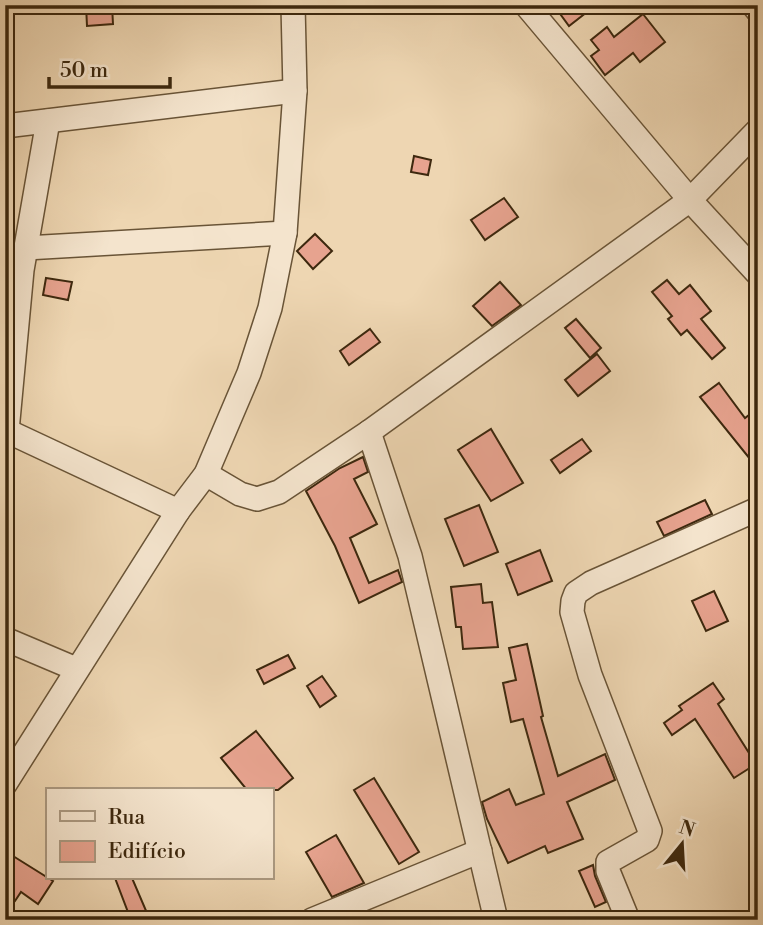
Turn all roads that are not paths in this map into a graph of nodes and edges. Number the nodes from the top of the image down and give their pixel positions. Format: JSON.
{"nodes":[{"id":1,"x":293,"y":5,"type":"edge"},
{"id":2,"x":526,"y":5,"type":"edge"},
{"id":3,"x":753,"y":5,"type":"edge"},
{"id":4,"x":758,"y":11,"type":"edge"},
{"id":5,"x":295,"y":91,"type":"junction"},
{"id":6,"x":48,"y":121,"type":"junction"},
{"id":7,"x":5,"y":126,"type":"edge"},
{"id":8,"x":758,"y":130,"type":"edge"},
{"id":9,"x":690,"y":200,"type":"junction"},
{"id":10,"x":285,"y":233,"type":"junction"},
{"id":11,"x":26,"y":248,"type":"junction"},
{"id":12,"x":758,"y":274,"type":"edge"},
{"id":13,"x":6,"y":431,"type":"edge"},
{"id":14,"x":369,"y":432,"type":"junction"},
{"id":15,"x":206,"y":474,"type":"junction"},
{"id":16,"x":758,"y":509,"type":"edge"},
{"id":17,"x":178,"y":511,"type":"junction"},
{"id":18,"x":5,"y":639,"type":"edge"},
{"id":19,"x":76,"y":669,"type":"junction"},
{"id":20,"x":5,"y":784,"type":"edge"},
{"id":21,"x":480,"y":851,"type":"junction"},
{"id":22,"x":312,"y":920,"type":"edge"},
{"id":23,"x":496,"y":920,"type":"edge"},
{"id":24,"x":628,"y":920,"type":"edge"}],
"edges":[{"from":1,"to":5,"type":"street"},
{"from":2,"to":9,"type":"street"},
{"from":3,"to":4,"type":"street"},
{"from":5,"to":6,"type":"street"},
{"from":5,"to":10,"type":"street"},
{"from":6,"to":7,"type":"street"},
{"from":6,"to":11,"type":"street"},
{"from":8,"to":9,"type":"street"},
{"from":9,"to":12,"type":"street"},
{"from":9,"to":14,"type":"street"},
{"from":10,"to":11,"type":"street"},
{"from":10,"to":15,"type":"street"},
{"from":11,"to":13,"type":"street"},
{"from":13,"to":17,"type":"street"},
{"from":14,"to":15,"type":"street"},
{"from":14,"to":21,"type":"street"},
{"from":15,"to":17,"type":"street"},
{"from":16,"to":24,"type":"street"},
{"from":17,"to":19,"type":"street"},
{"from":18,"to":19,"type":"street"},
{"from":19,"to":20,"type":"street"},
{"from":21,"to":22,"type":"street"},
{"from":21,"to":23,"type":"street"}]}
